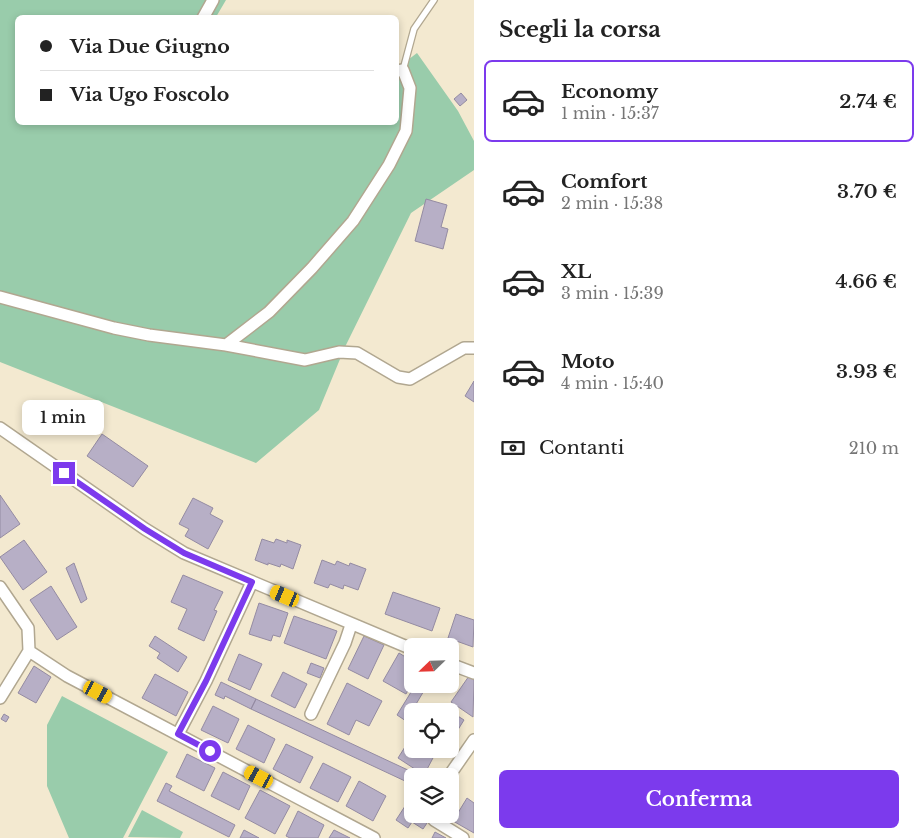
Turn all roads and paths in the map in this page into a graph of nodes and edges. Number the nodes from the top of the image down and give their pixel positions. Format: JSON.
{"nodes":[{"id":1,"x":213,"y":0,"type":"edge"},
{"id":2,"x":434,"y":0,"type":"edge"},
{"id":3,"x":205,"y":15,"type":"edge"},
{"id":4,"x":400,"y":71,"type":"edge"},
{"id":5,"x":0,"y":297,"type":"edge"},
{"id":6,"x":226,"y":345,"type":"junction"},
{"id":7,"x":474,"y":348,"type":"edge"},
{"id":8,"x":0,"y":428,"type":"edge"},
{"id":9,"x":252,"y":582,"type":"junction"},
{"id":10,"x":0,"y":588,"type":"edge"},
{"id":11,"x":351,"y":624,"type":"junction"},
{"id":12,"x":404,"y":646,"type":"edge"},
{"id":13,"x":29,"y":651,"type":"junction"},
{"id":14,"x":459,"y":668,"type":"edge"},
{"id":15,"x":474,"y":674,"type":"edge"},
{"id":16,"x":0,"y":698,"type":"edge"},
{"id":17,"x":311,"y":714,"type":"dead end"},
{"id":18,"x":178,"y":734,"type":"junction"},
{"id":19,"x":474,"y":740,"type":"edge"},
{"id":20,"x":455,"y":768,"type":"edge"},
{"id":21,"x":439,"y":823,"type":"edge"},
{"id":22,"x":374,"y":838,"type":"edge"},
{"id":23,"x":463,"y":838,"type":"edge"}],
"edges":[{"from":1,"to":3,"type":"street"},
{"from":2,"to":4,"type":"lane"},
{"from":4,"to":6,"type":"street"},
{"from":5,"to":6,"type":"street"},
{"from":6,"to":7,"type":"street"},
{"from":8,"to":9,"type":"street"},
{"from":9,"to":11,"type":"street"},
{"from":9,"to":18,"type":"street"},
{"from":10,"to":13,"type":"street"},
{"from":11,"to":12,"type":"street"},
{"from":11,"to":17,"type":"street"},
{"from":13,"to":16,"type":"street"},
{"from":13,"to":18,"type":"street"},
{"from":14,"to":15,"type":"street"},
{"from":18,"to":22,"type":"street"},
{"from":19,"to":20,"type":"street"},
{"from":21,"to":23,"type":"street"}]}
